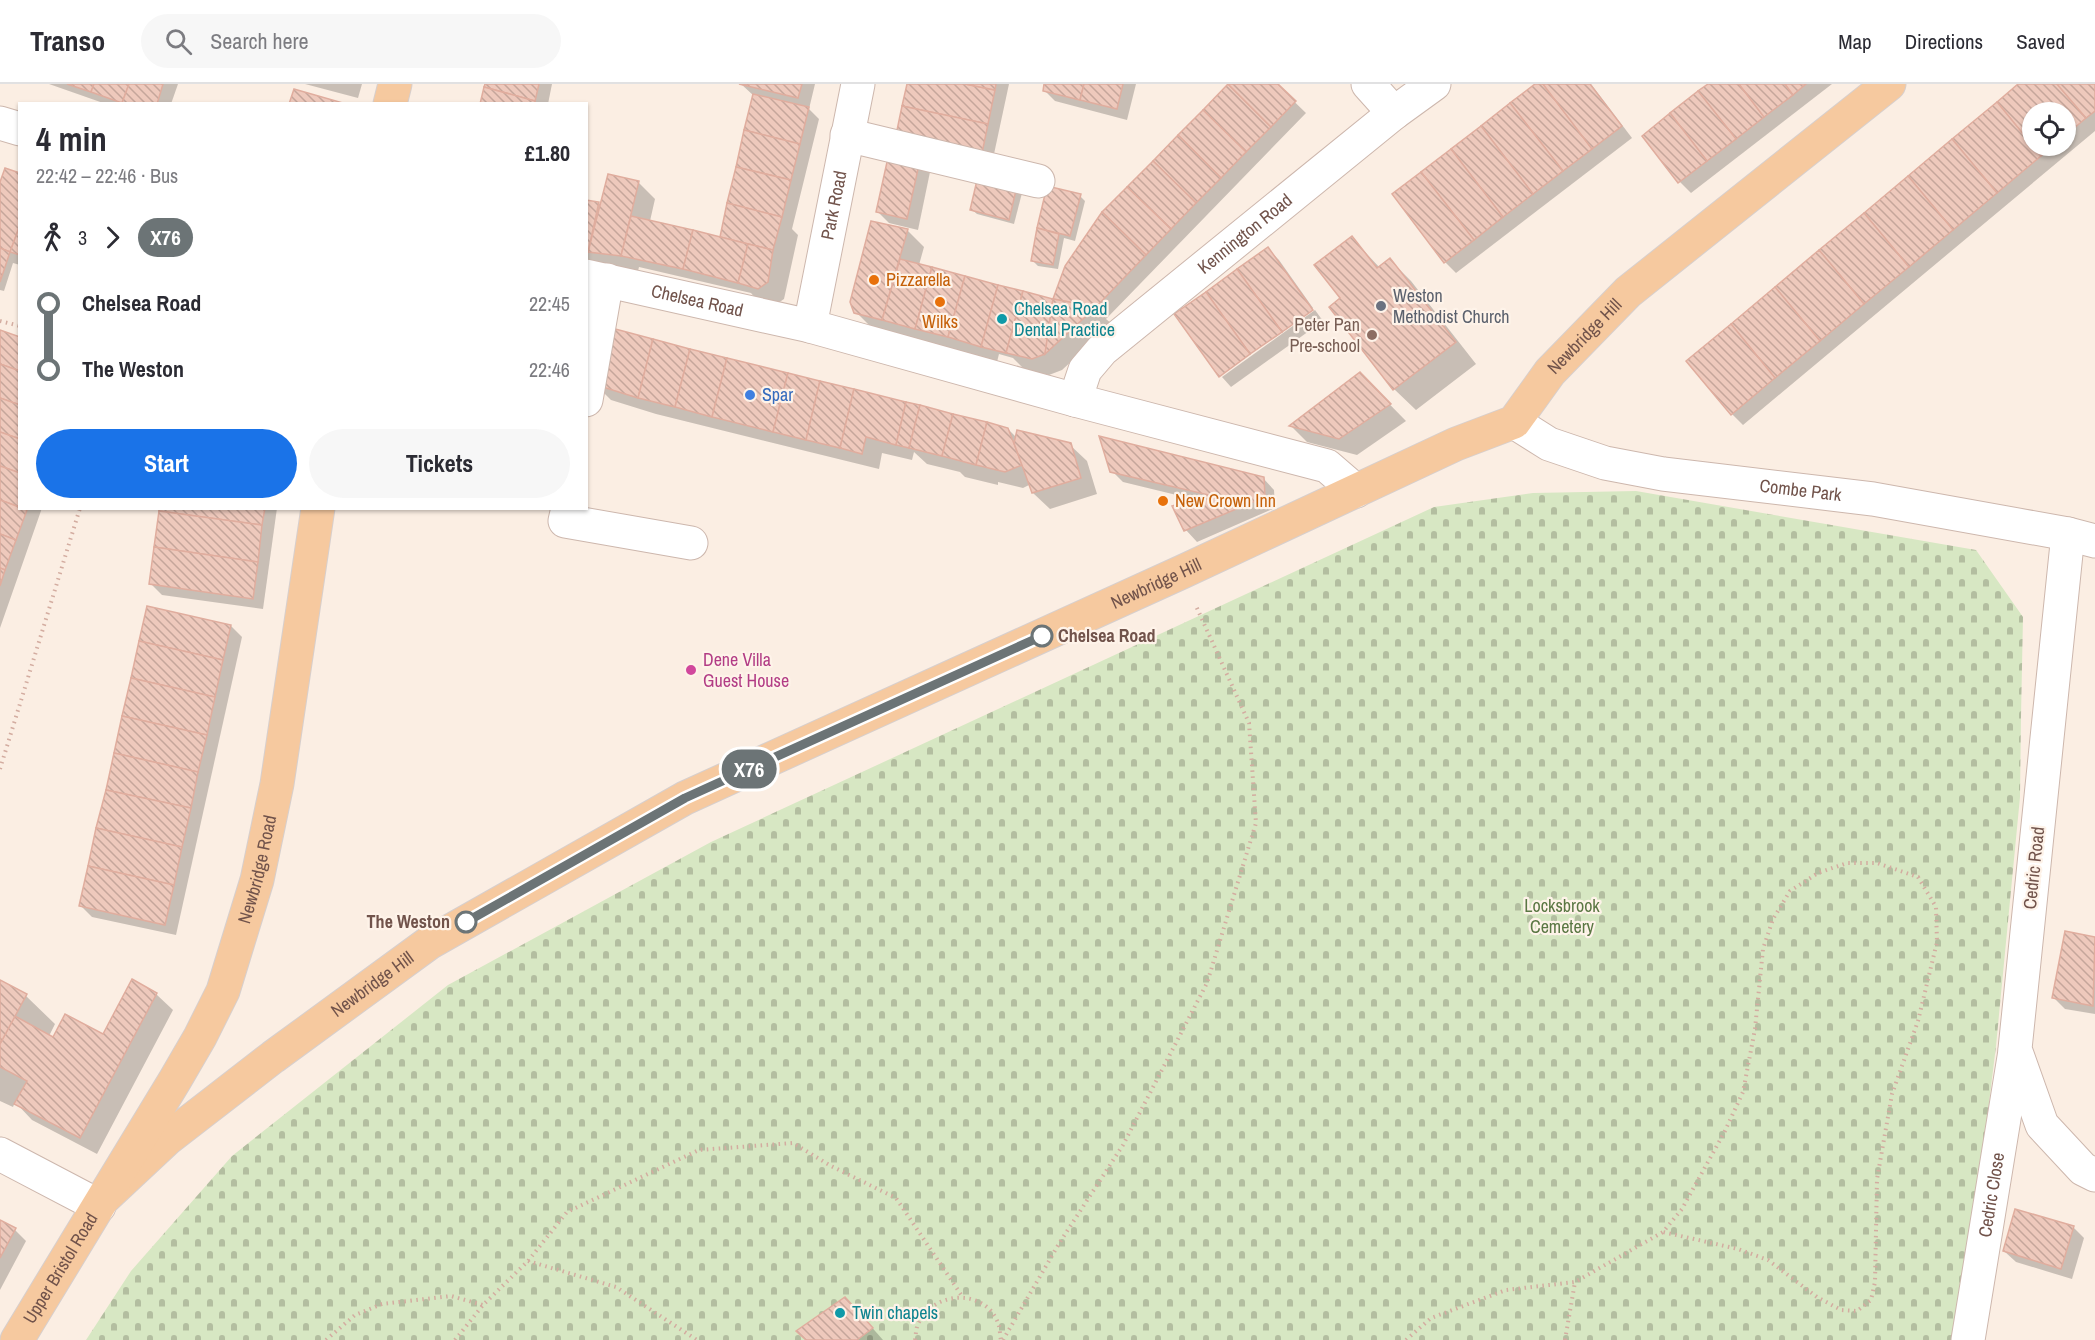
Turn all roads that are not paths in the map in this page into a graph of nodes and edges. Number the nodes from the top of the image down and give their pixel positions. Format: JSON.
{"nodes":[{"id":1,"x":394,"y":84,"type":"edge"},
{"id":2,"x":858,"y":84,"type":"edge"},
{"id":3,"x":1368,"y":84,"type":"edge"},
{"id":4,"x":1434,"y":84,"type":"edge"},
{"id":5,"x":1889,"y":84,"type":"edge"},
{"id":6,"x":390,"y":102,"type":"edge"},
{"id":7,"x":1394,"y":112,"type":"junction"},
{"id":8,"x":0,"y":123,"type":"edge"},
{"id":9,"x":18,"y":128,"type":"edge"},
{"id":10,"x":848,"y":135,"type":"junction"},
{"id":11,"x":1038,"y":181,"type":"dead end"},
{"id":12,"x":597,"y":278,"type":"edge"},
{"id":13,"x":810,"y":326,"type":"junction"},
{"id":14,"x":588,"y":378,"type":"edge"},
{"id":15,"x":1075,"y":400,"type":"junction"},
{"id":16,"x":1514,"y":422,"type":"junction"},
{"id":17,"x":1356,"y":491,"type":"junction"},
{"id":18,"x":318,"y":510,"type":"edge"},
{"id":19,"x":568,"y":510,"type":"edge"},
{"id":20,"x":2081,"y":538,"type":"edge"},
{"id":21,"x":691,"y":543,"type":"dead end"},
{"id":22,"x":2015,"y":1049,"type":"junction"},
{"id":23,"x":0,"y":1154,"type":"edge"},
{"id":24,"x":2095,"y":1175,"type":"edge"},
{"id":25,"x":102,"y":1201,"type":"junction"},
{"id":26,"x":17,"y":1340,"type":"edge"},
{"id":27,"x":1968,"y":1340,"type":"edge"}],
"edges":[{"from":1,"to":6,"type":"main road"},
{"from":2,"to":10,"type":"street","name":"Park Road"},
{"from":3,"to":7,"type":"street"},
{"from":4,"to":7,"type":"street","name":"Kennington Road"},
{"from":5,"to":16,"type":"main road","name":"Newbridge Hill"},
{"from":7,"to":15,"type":"street","name":"Kennington Road"},
{"from":8,"to":9,"type":"street"},
{"from":10,"to":11,"type":"street"},
{"from":10,"to":13,"type":"street","name":"Park Road"},
{"from":12,"to":13,"type":"street","name":"Chelsea Road"},
{"from":12,"to":14,"type":"street"},
{"from":13,"to":15,"type":"street","name":"Chelsea Road"},
{"from":15,"to":17,"type":"street","name":"Chelsea Road"},
{"from":16,"to":17,"type":"main road","name":"Newbridge Hill"},
{"from":16,"to":20,"type":"street","name":"Combe Park"},
{"from":17,"to":25,"type":"main road","name":"Newbridge Hill"},
{"from":18,"to":25,"type":"main road","name":"Newbridge Road"},
{"from":19,"to":21,"type":"street"},
{"from":20,"to":22,"type":"street","name":"Cedric Road"},
{"from":22,"to":24,"type":"street","name":"Cedric Road"},
{"from":22,"to":27,"type":"street","name":"Cedric Close"},
{"from":23,"to":25,"type":"street"},
{"from":25,"to":26,"type":"main road","name":"Upper Bristol Road"}]}
